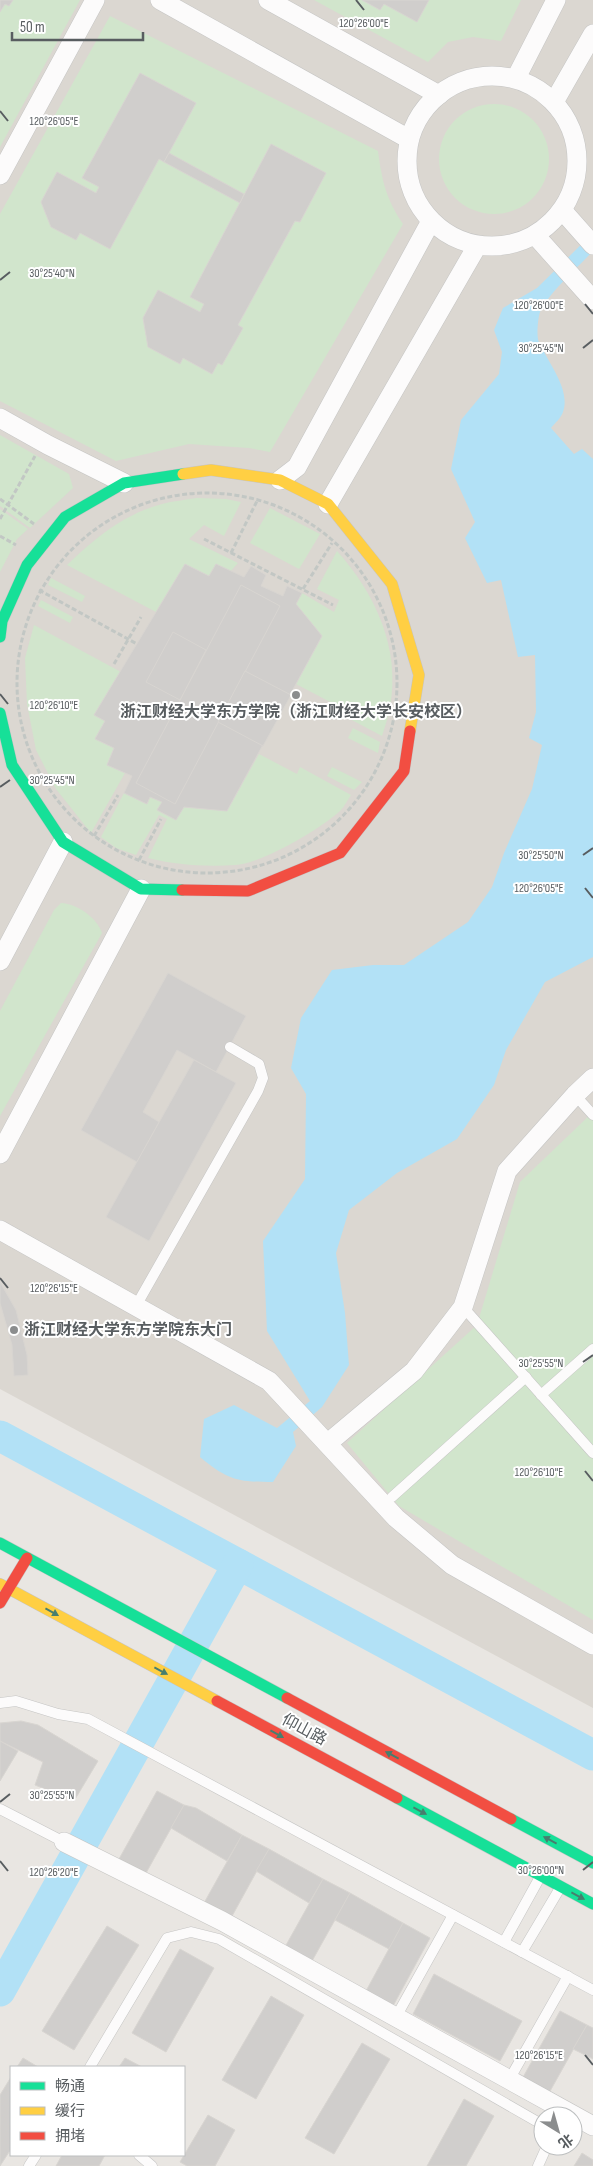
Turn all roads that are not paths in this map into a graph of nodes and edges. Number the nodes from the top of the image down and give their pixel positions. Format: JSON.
{"nodes":[{"id":1,"x":95,"y":0,"type":"edge"},
{"id":2,"x":160,"y":0,"type":"edge"},
{"id":3,"x":268,"y":0,"type":"edge"},
{"id":4,"x":556,"y":0,"type":"edge"},
{"id":5,"x":593,"y":34,"type":"edge"},
{"id":6,"x":516,"y":78,"type":"junction"},
{"id":7,"x":439,"y":95,"type":"junction"},
{"id":8,"x":554,"y":102,"type":"junction"},
{"id":9,"x":408,"y":138,"type":"junction"},
{"id":10,"x":0,"y":175,"type":"edge"},
{"id":11,"x":562,"y":210,"type":"junction"},
{"id":12,"x":431,"y":221,"type":"junction"},
{"id":13,"x":535,"y":235,"type":"junction"},
{"id":14,"x":593,"y":245,"type":"edge"},
{"id":15,"x":476,"y":246,"type":"junction"},
{"id":16,"x":593,"y":300,"type":"edge"},
{"id":17,"x":0,"y":418,"type":"edge"},
{"id":18,"x":280,"y":480,"type":"junction"},
{"id":19,"x":124,"y":483,"type":"junction"},
{"id":20,"x":328,"y":504,"type":"junction"},
{"id":21,"x":0,"y":637,"type":"edge"},
{"id":22,"x":0,"y":713,"type":"edge"},
{"id":23,"x":63,"y":842,"type":"junction"},
{"id":24,"x":141,"y":889,"type":"junction"},
{"id":25,"x":0,"y":961,"type":"edge"},
{"id":26,"x":230,"y":1047,"type":"dead end"},
{"id":27,"x":593,"y":1078,"type":"edge"},
{"id":28,"x":575,"y":1095,"type":"junction"},
{"id":29,"x":593,"y":1115,"type":"edge"},
{"id":30,"x":0,"y":1154,"type":"edge"},
{"id":31,"x":0,"y":1230,"type":"edge"},
{"id":32,"x":136,"y":1306,"type":"junction"},
{"id":33,"x":463,"y":1307,"type":"junction"},
{"id":34,"x":593,"y":1349,"type":"edge"},
{"id":35,"x":526,"y":1378,"type":"junction"},
{"id":36,"x":541,"y":1395,"type":"junction"},
{"id":37,"x":328,"y":1443,"type":"junction"},
{"id":38,"x":593,"y":1453,"type":"edge"},
{"id":39,"x":392,"y":1498,"type":"dead end"},
{"id":40,"x":0,"y":1543,"type":"edge"},
{"id":41,"x":27,"y":1558,"type":"junction"},
{"id":42,"x":4,"y":1586,"type":"edge"},
{"id":43,"x":0,"y":1603,"type":"edge"},
{"id":44,"x":593,"y":1645,"type":"edge"},
{"id":45,"x":0,"y":1703,"type":"edge"},
{"id":46,"x":0,"y":1809,"type":"edge"},
{"id":47,"x":64,"y":1842,"type":"joint"},
{"id":48,"x":593,"y":1863,"type":"edge"},
{"id":49,"x":541,"y":1876,"type":"junction"},
{"id":50,"x":561,"y":1887,"type":"junction"},
{"id":51,"x":593,"y":1904,"type":"edge"},
{"id":52,"x":453,"y":1915,"type":"junction"},
{"id":53,"x":504,"y":1942,"type":"junction"},
{"id":54,"x":522,"y":1952,"type":"junction"},
{"id":55,"x":568,"y":1976,"type":"junction"},
{"id":56,"x":593,"y":1990,"type":"edge"},
{"id":57,"x":396,"y":2017,"type":"junction"},
{"id":58,"x":91,"y":2066,"type":"edge"},
{"id":59,"x":509,"y":2080,"type":"junction"},
{"id":60,"x":533,"y":2119,"type":"edge"},
{"id":61,"x":593,"y":2126,"type":"edge"},
{"id":62,"x":139,"y":2156,"type":"edge"},
{"id":63,"x":152,"y":2166,"type":"edge"}],
"edges":[{"from":1,"to":10,"type":"street"},
{"from":2,"to":9,"type":"street"},
{"from":3,"to":7,"type":"street"},
{"from":4,"to":6,"type":"street"},
{"from":5,"to":8,"type":"street"},
{"from":6,"to":7,"type":"street"},
{"from":6,"to":8,"type":"street"},
{"from":7,"to":9,"type":"street"},
{"from":8,"to":11,"type":"street"},
{"from":9,"to":12,"type":"street"},
{"from":11,"to":13,"type":"street"},
{"from":11,"to":14,"type":"street"},
{"from":12,"to":15,"type":"street"},
{"from":12,"to":18,"type":"street"},
{"from":13,"to":15,"type":"street"},
{"from":13,"to":16,"type":"street"},
{"from":15,"to":20,"type":"street"},
{"from":17,"to":19,"type":"street"},
{"from":18,"to":19,"type":"main road"},
{"from":18,"to":20,"type":"main road"},
{"from":19,"to":21,"type":"main road"},
{"from":20,"to":24,"type":"main road"},
{"from":22,"to":23,"type":"main road"},
{"from":23,"to":24,"type":"main road"},
{"from":23,"to":25,"type":"street"},
{"from":24,"to":30,"type":"street"},
{"from":26,"to":32,"type":"lane"},
{"from":27,"to":28,"type":"street"},
{"from":28,"to":29,"type":"lane"},
{"from":28,"to":33,"type":"street"},
{"from":31,"to":32,"type":"street"},
{"from":32,"to":37,"type":"street"},
{"from":33,"to":35,"type":"lane"},
{"from":33,"to":37,"type":"street"},
{"from":34,"to":36,"type":"lane"},
{"from":35,"to":36,"type":"lane"},
{"from":35,"to":39,"type":"lane"},
{"from":36,"to":38,"type":"lane"},
{"from":37,"to":44,"type":"street"},
{"from":40,"to":41,"type":"main road","name":"仰山路"},
{"from":41,"to":42,"type":"main road"},
{"from":48,"to":41,"type":"main road","name":"仰山路","one_way":true},
{"from":42,"to":43,"type":"main road"},
{"from":42,"to":49,"type":"main road","name":"仰山路","one_way":true},
{"from":45,"to":52,"type":"lane"},
{"from":46,"to":47,"type":"lane"},
{"from":47,"to":57,"type":"street"},
{"from":49,"to":50,"type":"main road","name":"仰山路"},
{"from":49,"to":53,"type":"lane"},
{"from":50,"to":51,"type":"main road","name":"仰山路","one_way":true},
{"from":50,"to":54,"type":"lane"},
{"from":52,"to":53,"type":"lane"},
{"from":52,"to":57,"type":"lane"},
{"from":53,"to":54,"type":"lane"},
{"from":54,"to":55,"type":"lane"},
{"from":55,"to":56,"type":"lane"},
{"from":55,"to":59,"type":"lane"},
{"from":57,"to":59,"type":"street"},
{"from":58,"to":60,"type":"lane"},
{"from":59,"to":61,"type":"street"},
{"from":62,"to":63,"type":"lane"}]}
